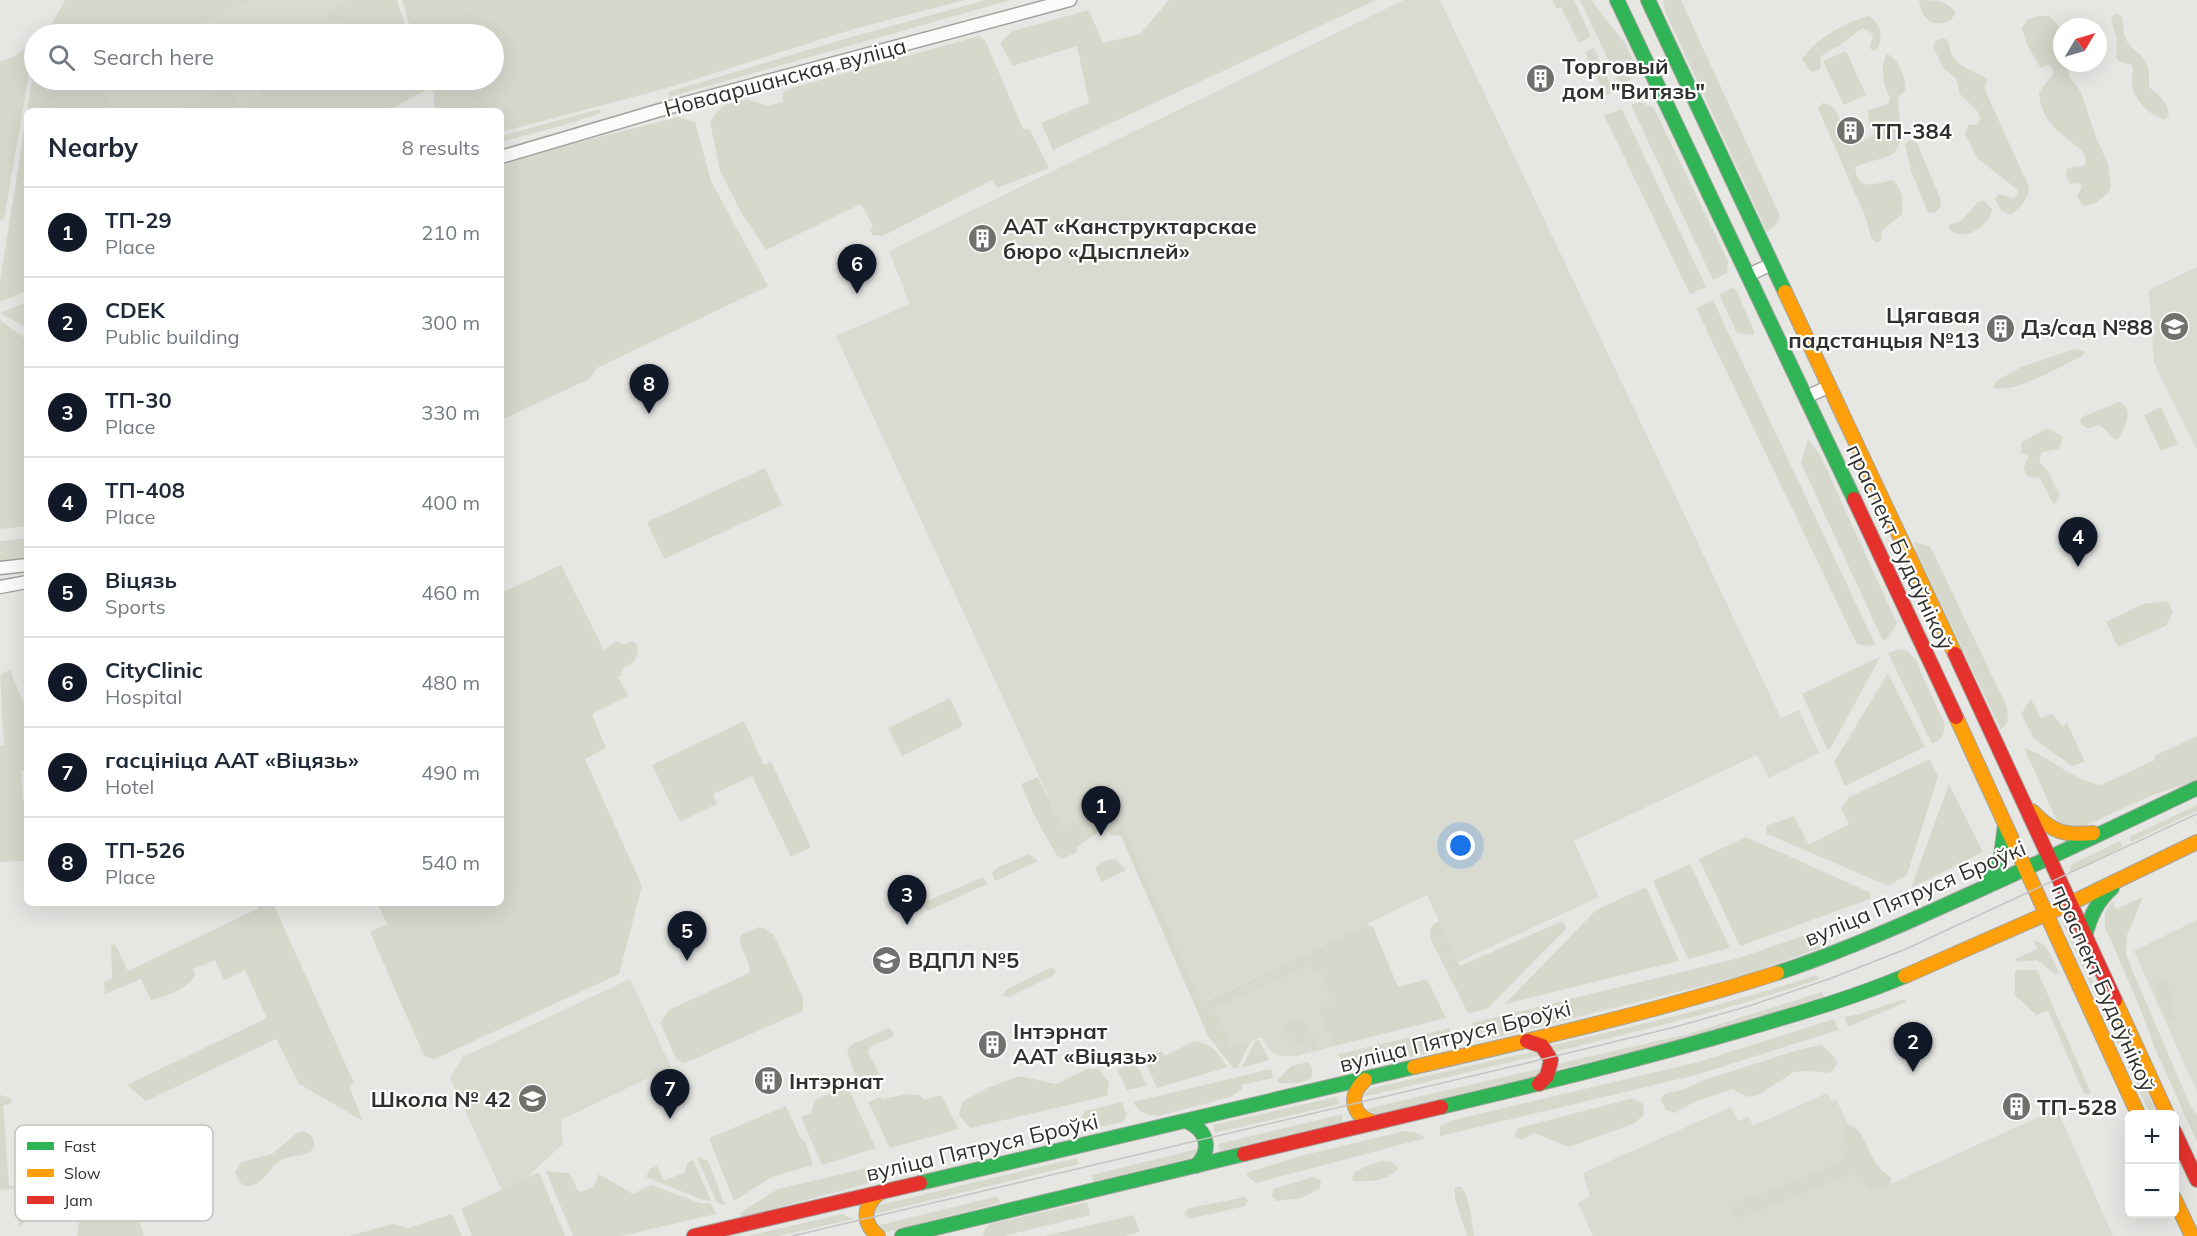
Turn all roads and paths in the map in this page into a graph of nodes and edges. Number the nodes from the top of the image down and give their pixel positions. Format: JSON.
{"nodes":[{"id":1,"x":1070,"y":0,"type":"edge"},
{"id":2,"x":1617,"y":0,"type":"edge"},
{"id":3,"x":1648,"y":0,"type":"edge"},
{"id":4,"x":1669,"y":77,"type":"junction"},
{"id":5,"x":504,"y":156,"type":"edge"},
{"id":6,"x":1770,"y":265,"type":"junction"},
{"id":7,"x":1748,"y":275,"type":"junction"},
{"id":8,"x":1828,"y":387,"type":"junction"},
{"id":9,"x":1806,"y":397,"type":"junction"},
{"id":10,"x":24,"y":565,"type":"edge"},
{"id":11,"x":0,"y":568,"type":"edge"},
{"id":12,"x":24,"y":583,"type":"edge"},
{"id":13,"x":0,"y":587,"type":"edge"},
{"id":14,"x":1936,"y":616,"type":"junction"},
{"id":15,"x":1914,"y":627,"type":"junction"},
{"id":16,"x":2197,"y":788,"type":"edge"},
{"id":17,"x":2024,"y":803,"type":"junction"},
{"id":18,"x":2004,"y":817,"type":"junction"},
{"id":19,"x":2105,"y":831,"type":"junction"},
{"id":20,"x":2197,"y":842,"type":"edge"},
{"id":21,"x":2049,"y":858,"type":"junction"},
{"id":22,"x":2027,"y":869,"type":"junction"},
{"id":23,"x":2129,"y":875,"type":"junction"},
{"id":24,"x":1988,"y":885,"type":"junction"},
{"id":25,"x":2071,"y":903,"type":"junction"},
{"id":26,"x":2048,"y":913,"type":"junction"},
{"id":27,"x":2014,"y":928,"type":"junction"},
{"id":28,"x":2085,"y":936,"type":"junction"},
{"id":29,"x":2064,"y":948,"type":"junction"},
{"id":30,"x":1527,"y":1041,"type":"junction"},
{"id":31,"x":1365,"y":1080,"type":"junction"},
{"id":32,"x":1539,"y":1084,"type":"junction"},
{"id":33,"x":2136,"y":1110,"type":"edge"},
{"id":34,"x":2165,"y":1110,"type":"edge"},
{"id":35,"x":1186,"y":1121,"type":"junction"},
{"id":36,"x":1376,"y":1122,"type":"junction"},
{"id":37,"x":2179,"y":1140,"type":"edge"},
{"id":38,"x":1196,"y":1166,"type":"junction"},
{"id":39,"x":2197,"y":1180,"type":"edge"},
{"id":40,"x":879,"y":1193,"type":"junction"},
{"id":41,"x":838,"y":1202,"type":"junction"},
{"id":42,"x":2179,"y":1207,"type":"edge"},
{"id":43,"x":858,"y":1235,"type":"edge"},
{"id":44,"x":694,"y":1236,"type":"edge"},
{"id":45,"x":878,"y":1236,"type":"edge"},
{"id":46,"x":902,"y":1236,"type":"edge"},
{"id":47,"x":2192,"y":1236,"type":"edge"}],
"edges":[{"from":1,"to":5,"type":"street","name":"Новааршанская вуліца"},
{"from":2,"to":4,"type":"main road","name":"праспект Будаўнікоў"},
{"from":3,"to":4,"type":"main road","name":"праспект Будаўнікоў"},
{"from":4,"to":6,"type":"main road","name":"праспект Будаўнікоў"},
{"from":4,"to":7,"type":"main road","name":"праспект Будаўнікоў"},
{"from":6,"to":7,"type":"street"},
{"from":6,"to":8,"type":"main road","name":"праспект Будаўнікоў"},
{"from":7,"to":9,"type":"main road","name":"праспект Будаўнікоў"},
{"from":8,"to":9,"type":"street"},
{"from":8,"to":14,"type":"main road","name":"праспект Будаўнікоў"},
{"from":9,"to":15,"type":"main road","name":"праспект Будаўнікоў"},
{"from":10,"to":11,"type":"street"},
{"from":12,"to":13,"type":"street"},
{"from":14,"to":15,"type":"street"},
{"from":14,"to":17,"type":"main road","name":"праспект Будаўнікоў"},
{"from":15,"to":18,"type":"main road","name":"праспект Будаўнікоў"},
{"from":16,"to":19,"type":"main road","name":"вуліца Пятруся Броўкі"},
{"from":17,"to":19,"type":"main road"},
{"from":17,"to":21,"type":"main road","name":"праспект Будаўнікоў"},
{"from":18,"to":22,"type":"main road","name":"праспект Будаўнікоў"},
{"from":18,"to":24,"type":"main road"},
{"from":19,"to":21,"type":"main road","name":"вуліца Пятруся Броўкі"},
{"from":20,"to":23,"type":"main road"},
{"from":21,"to":22,"type":"main road","name":"вуліца Пятруся Броўкі"},
{"from":21,"to":25,"type":"main road","name":"праспект Будаўнікоў"},
{"from":22,"to":24,"type":"main road","name":"вуліца Пятруся Броўкі"},
{"from":22,"to":26,"type":"main road","name":"праспект Будаўнікоў"},
{"from":23,"to":25,"type":"main road"},
{"from":23,"to":28,"type":"main road"},
{"from":24,"to":30,"type":"main road","name":"вуліца Пятруся Броўкі"},
{"from":25,"to":26,"type":"main road"},
{"from":25,"to":28,"type":"main road","name":"праспект Будаўнікоў"},
{"from":26,"to":27,"type":"main road"},
{"from":26,"to":29,"type":"main road","name":"праспект Будаўнікоў"},
{"from":27,"to":29,"type":"main road"},
{"from":27,"to":32,"type":"main road"},
{"from":28,"to":34,"type":"main road","name":"праспект Будаўнікоў"},
{"from":29,"to":33,"type":"main road","name":"праспект Будаўнікоў"},
{"from":30,"to":31,"type":"main road","name":"вуліца Пятруся Броўкі"},
{"from":30,"to":32,"type":"main road"},
{"from":31,"to":35,"type":"main road","name":"вуліца Пятруся Броўкі"},
{"from":31,"to":36,"type":"main road"},
{"from":32,"to":36,"type":"main road"},
{"from":35,"to":38,"type":"main road"},
{"from":35,"to":40,"type":"main road","name":"вуліца Пятруся Броўкі"},
{"from":36,"to":38,"type":"main road"},
{"from":37,"to":39,"type":"main road"},
{"from":38,"to":46,"type":"main road"},
{"from":40,"to":41,"type":"main road","name":"вуліца Пятруся Броўкі"},
{"from":40,"to":45,"type":"main road"},
{"from":41,"to":43,"type":"main road"},
{"from":41,"to":44,"type":"main road","name":"вуліца Пятруся Броўкі"},
{"from":42,"to":47,"type":"main road"}]}
